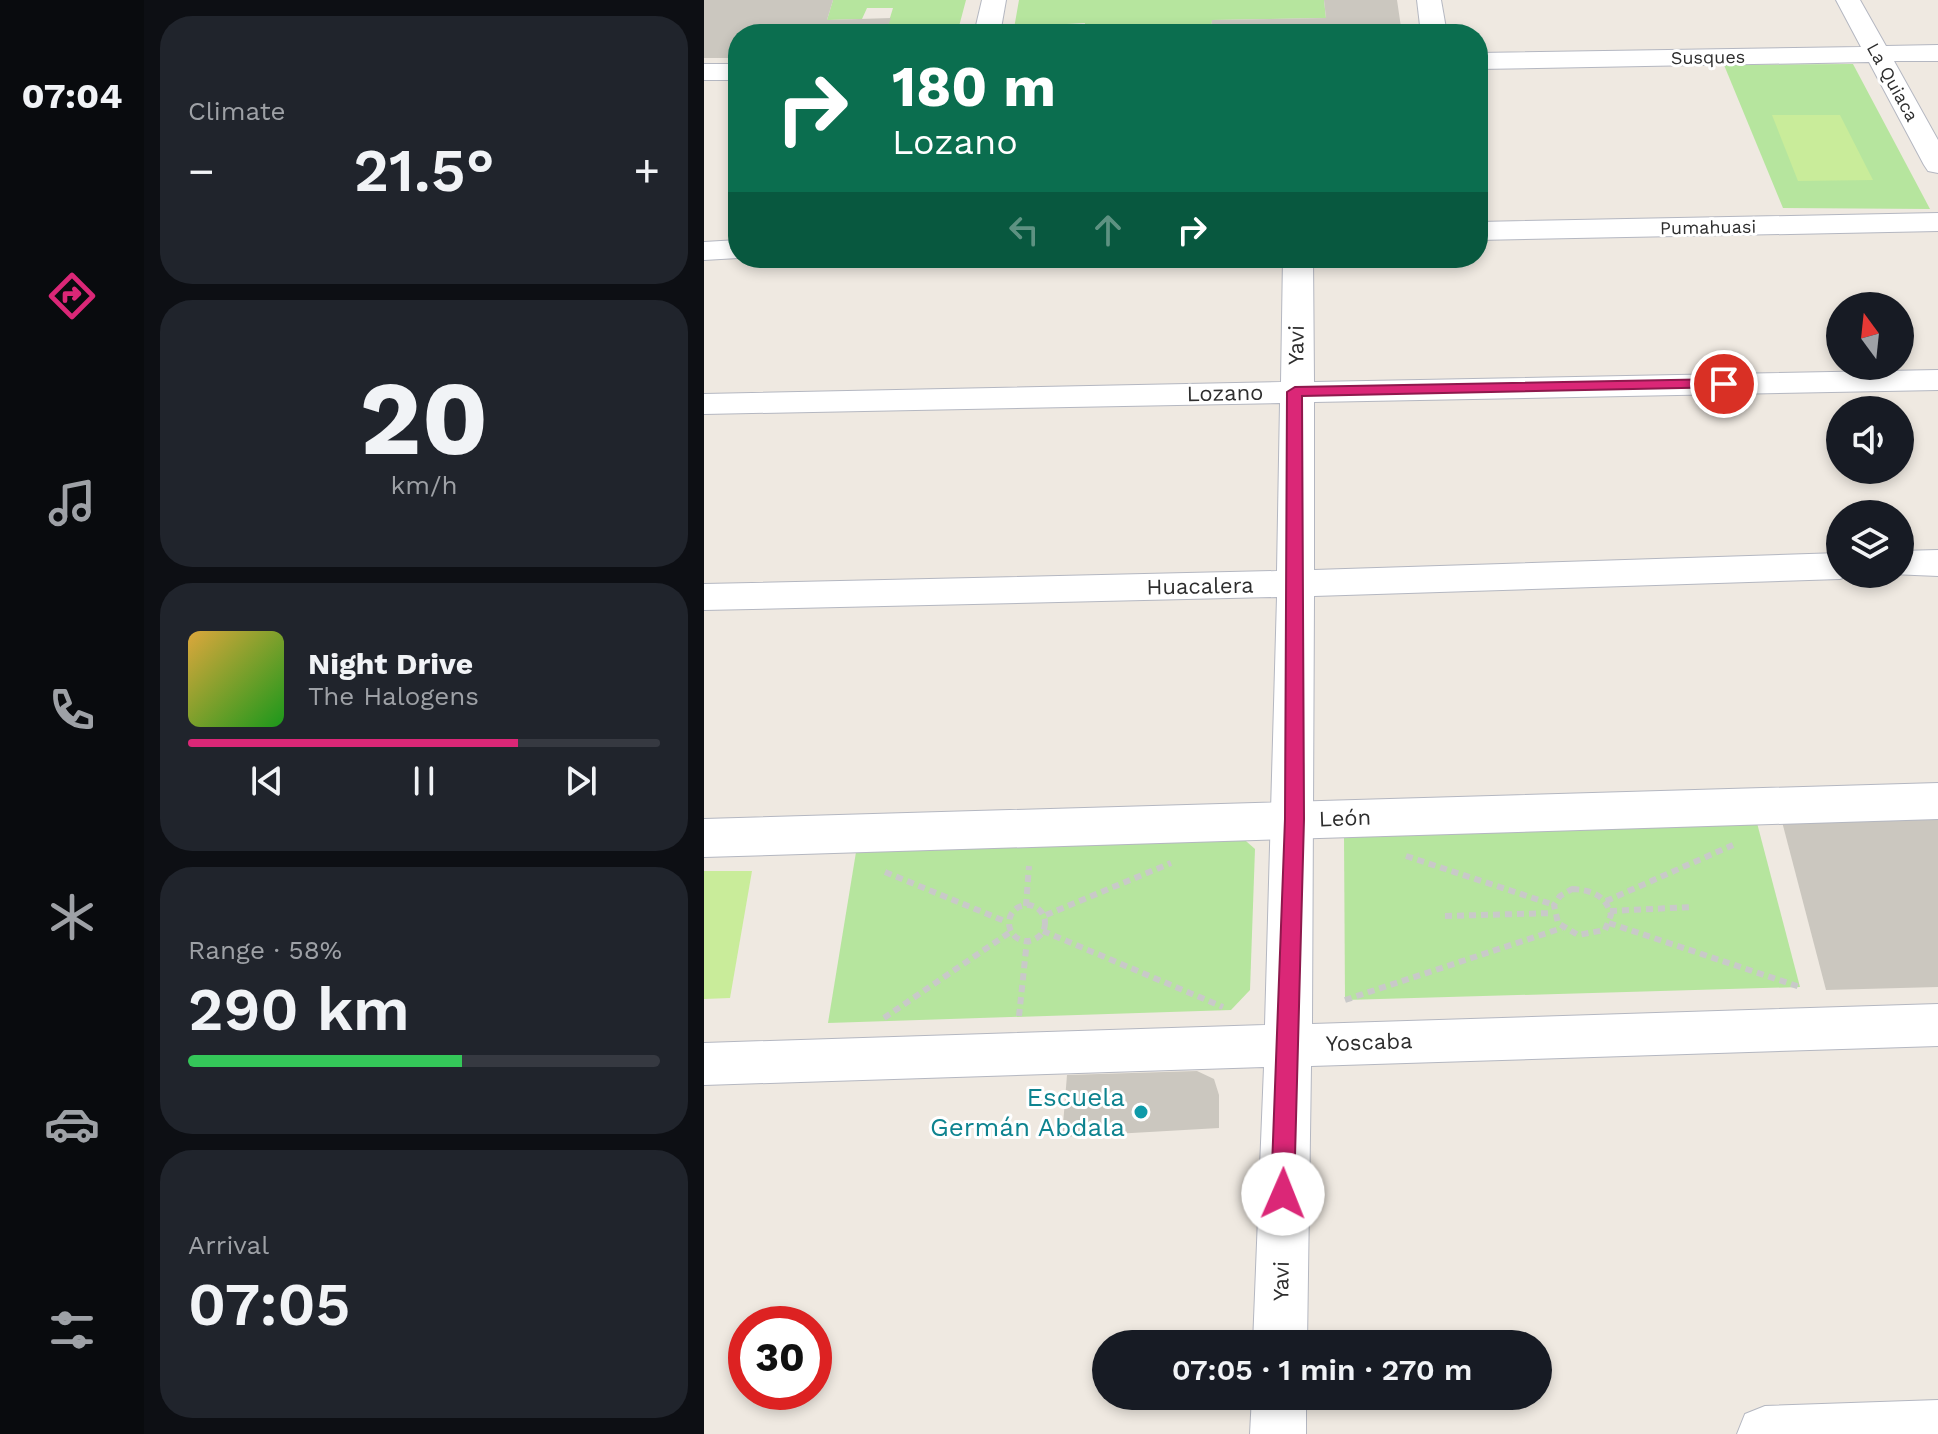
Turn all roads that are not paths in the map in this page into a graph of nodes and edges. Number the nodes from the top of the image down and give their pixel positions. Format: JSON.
{"nodes":[{"id":1,"x":994,"y":0,"type":"edge"},
{"id":2,"x":1429,"y":0,"type":"edge"},
{"id":3,"x":1848,"y":0,"type":"edge"},
{"id":4,"x":989,"y":24,"type":"edge"},
{"id":5,"x":1433,"y":24,"type":"edge"},
{"id":6,"x":1938,"y":53,"type":"edge"},
{"id":7,"x":1877,"y":54,"type":"junction"},
{"id":8,"x":1488,"y":61,"type":"edge"},
{"id":9,"x":704,"y":72,"type":"edge"},
{"id":10,"x":728,"y":72,"type":"edge"},
{"id":11,"x":1938,"y":165,"type":"edge"},
{"id":12,"x":1938,"y":222,"type":"edge"},
{"id":13,"x":1488,"y":231,"type":"edge"},
{"id":14,"x":728,"y":250,"type":"edge"},
{"id":15,"x":704,"y":251,"type":"edge"},
{"id":16,"x":1298,"y":268,"type":"edge"},
{"id":17,"x":1938,"y":380,"type":"edge"},
{"id":18,"x":1295,"y":392,"type":"junction"},
{"id":19,"x":704,"y":404,"type":"edge"},
{"id":20,"x":1938,"y":563,"type":"edge"},
{"id":21,"x":1914,"y":564,"type":"edge"},
{"id":22,"x":1826,"y":566,"type":"edge"},
{"id":23,"x":1295,"y":584,"type":"junction"},
{"id":24,"x":704,"y":597,"type":"edge"},
{"id":25,"x":1938,"y":801,"type":"edge"},
{"id":26,"x":1294,"y":819,"type":"junction"},
{"id":27,"x":704,"y":838,"type":"edge"},
{"id":28,"x":1938,"y":1025,"type":"edge"},
{"id":29,"x":1285,"y":1045,"type":"junction"},
{"id":30,"x":704,"y":1064,"type":"edge"},
{"id":31,"x":1280,"y":1330,"type":"edge"},
{"id":32,"x":1279,"y":1410,"type":"edge"},
{"id":33,"x":1938,"y":1428,"type":"edge"},
{"id":34,"x":1278,"y":1434,"type":"edge"},
{"id":35,"x":1765,"y":1434,"type":"edge"}],
"edges":[{"from":1,"to":4,"type":"street"},
{"from":2,"to":5,"type":"street"},
{"from":3,"to":7,"type":"street","name":"La Quiaca"},
{"from":6,"to":7,"type":"street","name":"Susques"},
{"from":7,"to":8,"type":"street","name":"Susques"},
{"from":7,"to":11,"type":"street","name":"La Quiaca"},
{"from":9,"to":10,"type":"street"},
{"from":12,"to":13,"type":"street","name":"Pumahuasi"},
{"from":14,"to":15,"type":"street"},
{"from":16,"to":18,"type":"street","name":"Yavi"},
{"from":17,"to":18,"type":"street","name":"Lozano"},
{"from":18,"to":19,"type":"street","name":"Lozano"},
{"from":18,"to":23,"type":"street","name":"Yavi"},
{"from":20,"to":21,"type":"street"},
{"from":22,"to":23,"type":"street","name":"Huacalera"},
{"from":23,"to":24,"type":"street","name":"Huacalera"},
{"from":23,"to":26,"type":"street","name":"Yavi"},
{"from":25,"to":26,"type":"street","name":"León"},
{"from":26,"to":27,"type":"street","name":"León"},
{"from":26,"to":29,"type":"street","name":"Yavi"},
{"from":28,"to":29,"type":"street","name":"Yoscaba"},
{"from":29,"to":30,"type":"street","name":"Yoscaba"},
{"from":29,"to":31,"type":"street","name":"Yavi"},
{"from":32,"to":34,"type":"street"},
{"from":33,"to":35,"type":"street"}]}
